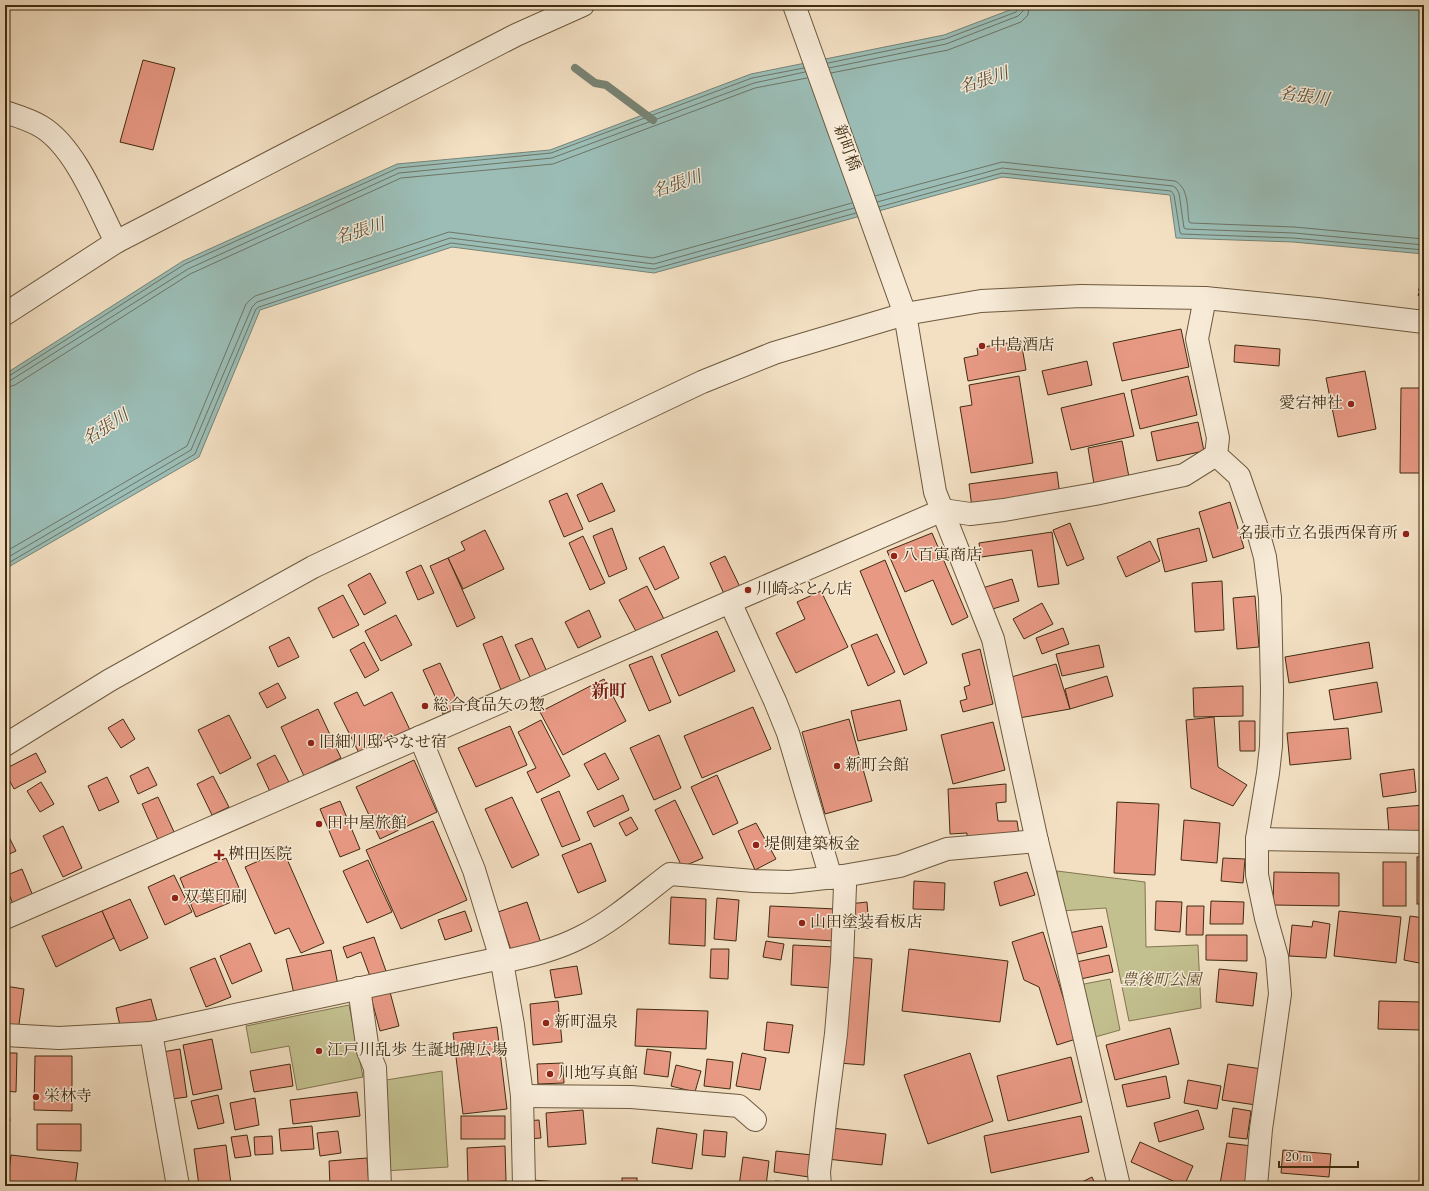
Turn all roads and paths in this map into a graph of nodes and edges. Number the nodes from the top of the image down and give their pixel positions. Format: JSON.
{"nodes":[{"id":1,"x":582,"y":5,"type":"edge"},
{"id":2,"x":794,"y":5,"type":"edge"},
{"id":3,"x":5,"y":112,"type":"edge"},
{"id":4,"x":116,"y":242,"type":"junction"},
{"id":5,"x":1204,"y":298,"type":"junction"},
{"id":6,"x":5,"y":314,"type":"edge"},
{"id":7,"x":905,"y":314,"type":"junction"},
{"id":8,"x":1424,"y":322,"type":"edge"},
{"id":9,"x":1216,"y":455,"type":"junction"},
{"id":10,"x":943,"y":510,"type":"junction"},
{"id":11,"x":730,"y":602,"type":"junction"},
{"id":12,"x":420,"y":737,"type":"junction"},
{"id":13,"x":5,"y":745,"type":"edge"},
{"id":14,"x":1257,"y":839,"type":"junction"},
{"id":15,"x":1037,"y":840,"type":"junction"},
{"id":16,"x":1424,"y":842,"type":"edge"},
{"id":17,"x":837,"y":877,"type":"junction"},
{"id":18,"x":5,"y":918,"type":"edge"},
{"id":19,"x":502,"y":960,"type":"junction"},
{"id":20,"x":360,"y":988,"type":"junction"},
{"id":21,"x":151,"y":1033,"type":"junction"},
{"id":22,"x":5,"y":1035,"type":"edge"},
{"id":23,"x":522,"y":1096,"type":"junction"},
{"id":24,"x":755,"y":1120,"type":"dead end"},
{"id":25,"x":178,"y":1186,"type":"edge"},
{"id":26,"x":380,"y":1186,"type":"edge"},
{"id":27,"x":524,"y":1186,"type":"edge"},
{"id":28,"x":820,"y":1186,"type":"edge"},
{"id":29,"x":1119,"y":1186,"type":"edge"},
{"id":30,"x":1256,"y":1186,"type":"edge"}],
"edges":[{"from":1,"to":4,"type":"street"},
{"from":2,"to":7,"type":"street","name":"新町橋"},
{"from":3,"to":4,"type":"street"},
{"from":4,"to":6,"type":"street"},
{"from":5,"to":7,"type":"street"},
{"from":5,"to":8,"type":"street"},
{"from":5,"to":9,"type":"street"},
{"from":7,"to":10,"type":"street","name":"新町橋"},
{"from":7,"to":13,"type":"street"},
{"from":9,"to":10,"type":"street"},
{"from":9,"to":14,"type":"street"},
{"from":10,"to":11,"type":"street"},
{"from":10,"to":15,"type":"street","name":"新町橋"},
{"from":11,"to":12,"type":"street"},
{"from":11,"to":17,"type":"street"},
{"from":12,"to":18,"type":"street"},
{"from":12,"to":19,"type":"street"},
{"from":14,"to":16,"type":"street"},
{"from":14,"to":30,"type":"street"},
{"from":15,"to":17,"type":"street"},
{"from":15,"to":29,"type":"street","name":"新町橋"},
{"from":17,"to":19,"type":"street"},
{"from":17,"to":28,"type":"street"},
{"from":19,"to":20,"type":"street"},
{"from":19,"to":23,"type":"street"},
{"from":20,"to":21,"type":"street"},
{"from":20,"to":26,"type":"street"},
{"from":21,"to":22,"type":"street"},
{"from":21,"to":25,"type":"street"},
{"from":23,"to":24,"type":"street"},
{"from":23,"to":27,"type":"street"}]}
